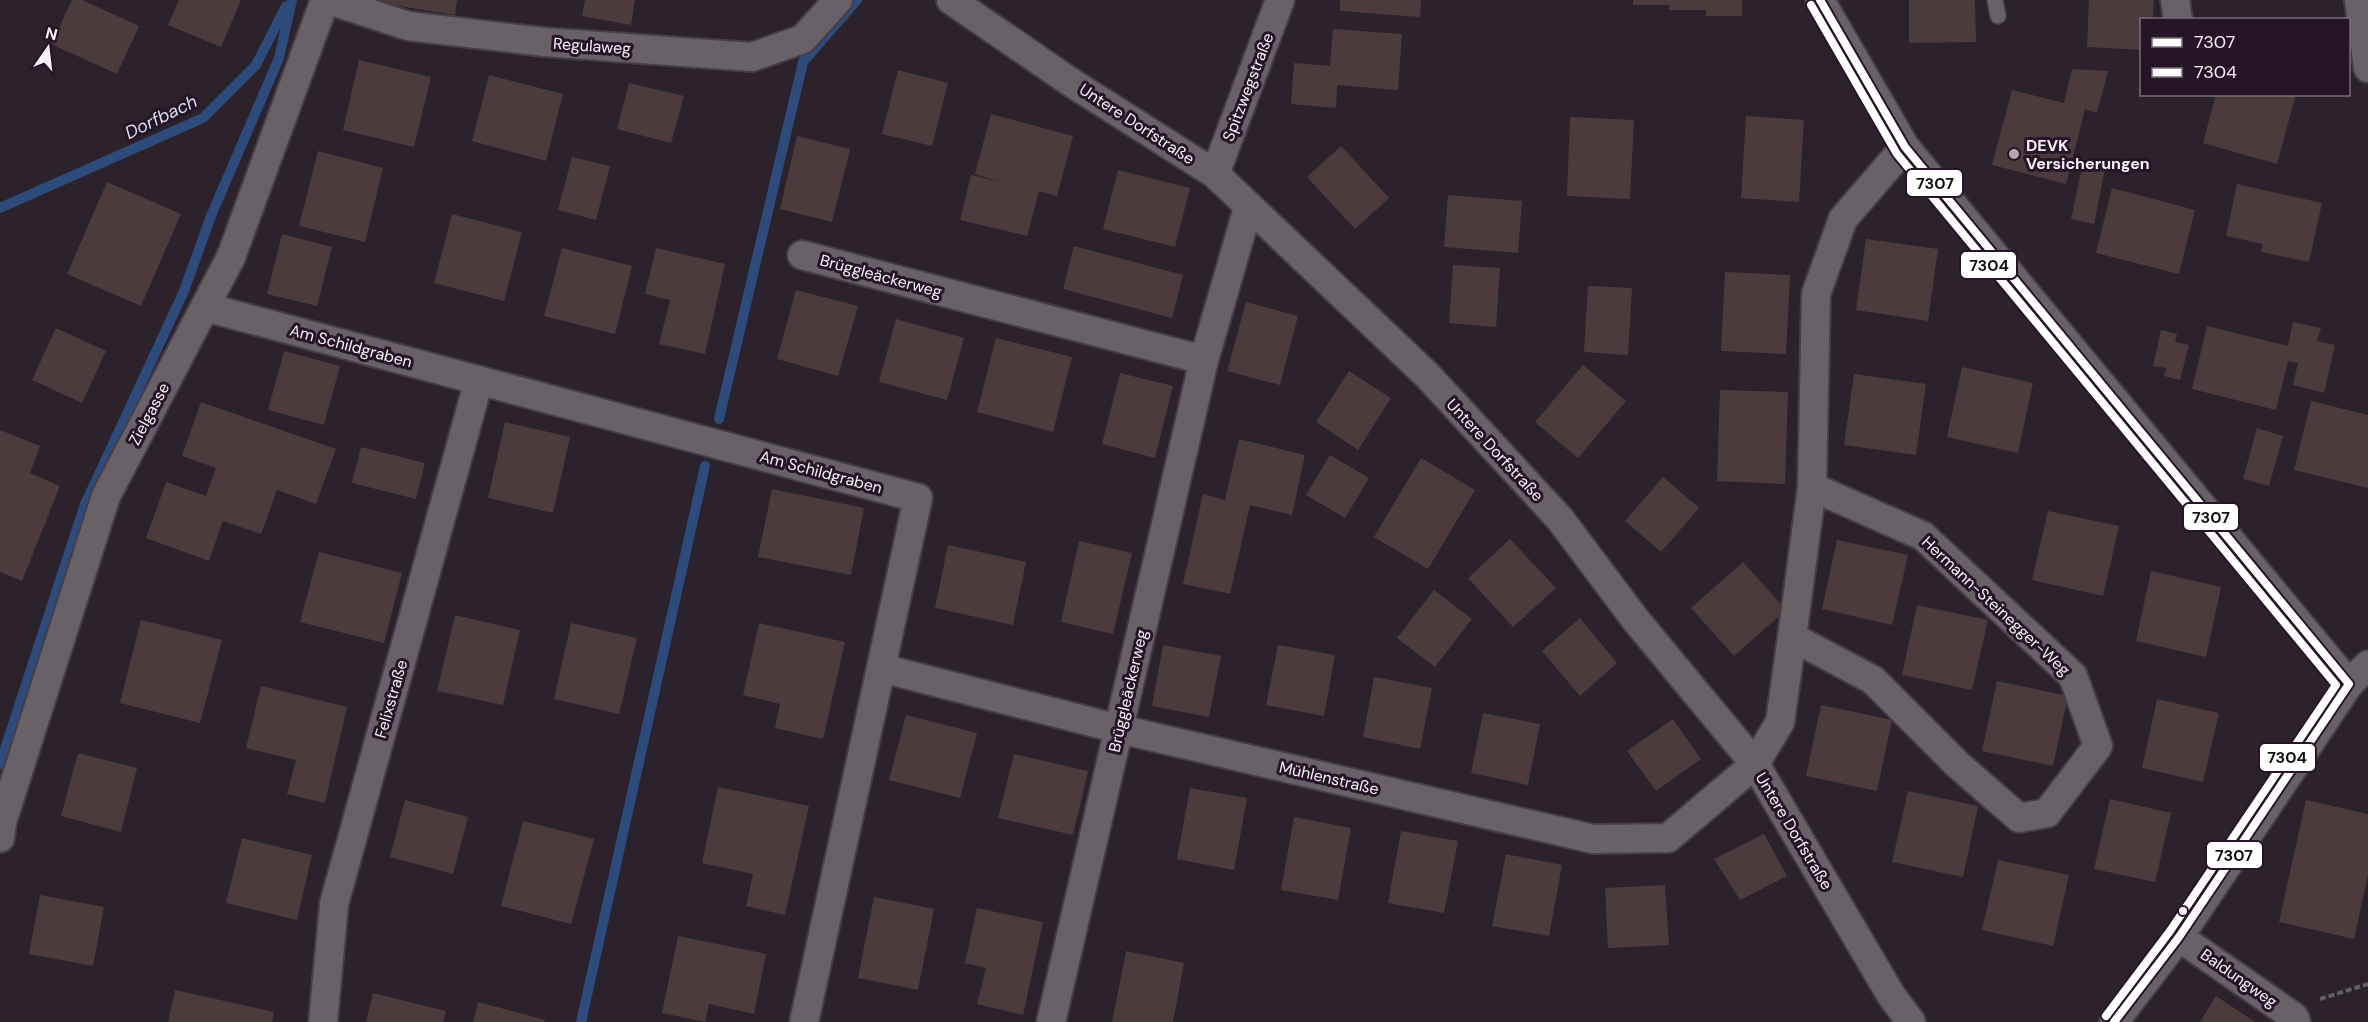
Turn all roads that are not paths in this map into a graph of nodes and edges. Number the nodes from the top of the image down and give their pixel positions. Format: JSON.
{"nodes":[{"id":1,"x":327,"y":0,"type":"edge"},
{"id":2,"x":838,"y":0,"type":"edge"},
{"id":3,"x":951,"y":0,"type":"edge"},
{"id":4,"x":1281,"y":0,"type":"edge"},
{"id":5,"x":1820,"y":0,"type":"edge"},
{"id":6,"x":1995,"y":0,"type":"edge"},
{"id":7,"x":2175,"y":0,"type":"edge"},
{"id":8,"x":2359,"y":0,"type":"edge"},
{"id":9,"x":1998,"y":16,"type":"dead end"},
{"id":10,"x":2178,"y":18,"type":"edge"},
{"id":11,"x":2368,"y":68,"type":"edge"},
{"id":12,"x":2350,"y":76,"type":"edge"},
{"id":13,"x":2368,"y":78,"type":"edge"},
{"id":14,"x":1905,"y":147,"type":"junction"},
{"id":15,"x":1215,"y":174,"type":"junction"},
{"id":16,"x":1248,"y":208,"type":"junction"},
{"id":17,"x":802,"y":255,"type":"dead end"},
{"id":18,"x":205,"y":307,"type":"junction"},
{"id":19,"x":1204,"y":360,"type":"junction"},
{"id":20,"x":479,"y":380,"type":"junction"},
{"id":21,"x":1812,"y":487,"type":"junction"},
{"id":22,"x":1792,"y":637,"type":"junction"},
{"id":23,"x":882,"y":668,"type":"junction"},
{"id":24,"x":2359,"y":674,"type":"edge"},
{"id":25,"x":1119,"y":729,"type":"junction"},
{"id":26,"x":1755,"y":764,"type":"junction"},
{"id":27,"x":0,"y":838,"type":"edge"},
{"id":28,"x":2179,"y":937,"type":"junction"},
{"id":29,"x":2295,"y":1020,"type":"edge"},
{"id":30,"x":323,"y":1022,"type":"edge"},
{"id":31,"x":804,"y":1022,"type":"edge"},
{"id":32,"x":1050,"y":1022,"type":"edge"},
{"id":33,"x":1911,"y":1022,"type":"edge"},
{"id":34,"x":2115,"y":1022,"type":"edge"}],
"edges":[{"from":1,"to":2,"type":"street","name":"Regulaweg"},
{"from":1,"to":18,"type":"street","name":"Zielgasse"},
{"from":3,"to":15,"type":"street","name":"Untere Dorfstraße"},
{"from":4,"to":15,"type":"street","name":"Spitzwegstraße"},
{"from":5,"to":14,"type":"street"},
{"from":6,"to":9,"type":"lane"},
{"from":7,"to":10,"type":"street"},
{"from":8,"to":11,"type":"street"},
{"from":12,"to":13,"type":"street"},
{"from":14,"to":21,"type":"street"},
{"from":14,"to":24,"type":"street"},
{"from":15,"to":16,"type":"street","name":"Untere Dorfstraße"},
{"from":16,"to":19,"type":"street","name":"Brüggleäckerweg"},
{"from":16,"to":26,"type":"street","name":"Untere Dorfstraße"},
{"from":17,"to":19,"type":"street","name":"Brüggleäckerweg"},
{"from":18,"to":20,"type":"street","name":"Am Schildgraben"},
{"from":18,"to":27,"type":"street","name":"Zielgasse"},
{"from":19,"to":25,"type":"street","name":"Brüggleäckerweg"},
{"from":20,"to":23,"type":"street","name":"Am Schildgraben"},
{"from":20,"to":30,"type":"street","name":"Felixstraße"},
{"from":21,"to":22,"type":"street"},
{"from":21,"to":22,"type":"street","name":"Hermann-Steinegger-Weg"},
{"from":22,"to":26,"type":"street"},
{"from":23,"to":25,"type":"street","name":"Mühlenstraße"},
{"from":23,"to":31,"type":"street","name":"Am Schildgraben"},
{"from":24,"to":28,"type":"street"},
{"from":25,"to":26,"type":"street","name":"Mühlenstraße"},
{"from":25,"to":32,"type":"street","name":"Brüggleäckerweg"},
{"from":26,"to":33,"type":"street","name":"Untere Dorfstraße"},
{"from":28,"to":29,"type":"street","name":"Baldungweg"},
{"from":28,"to":34,"type":"street"}]}
